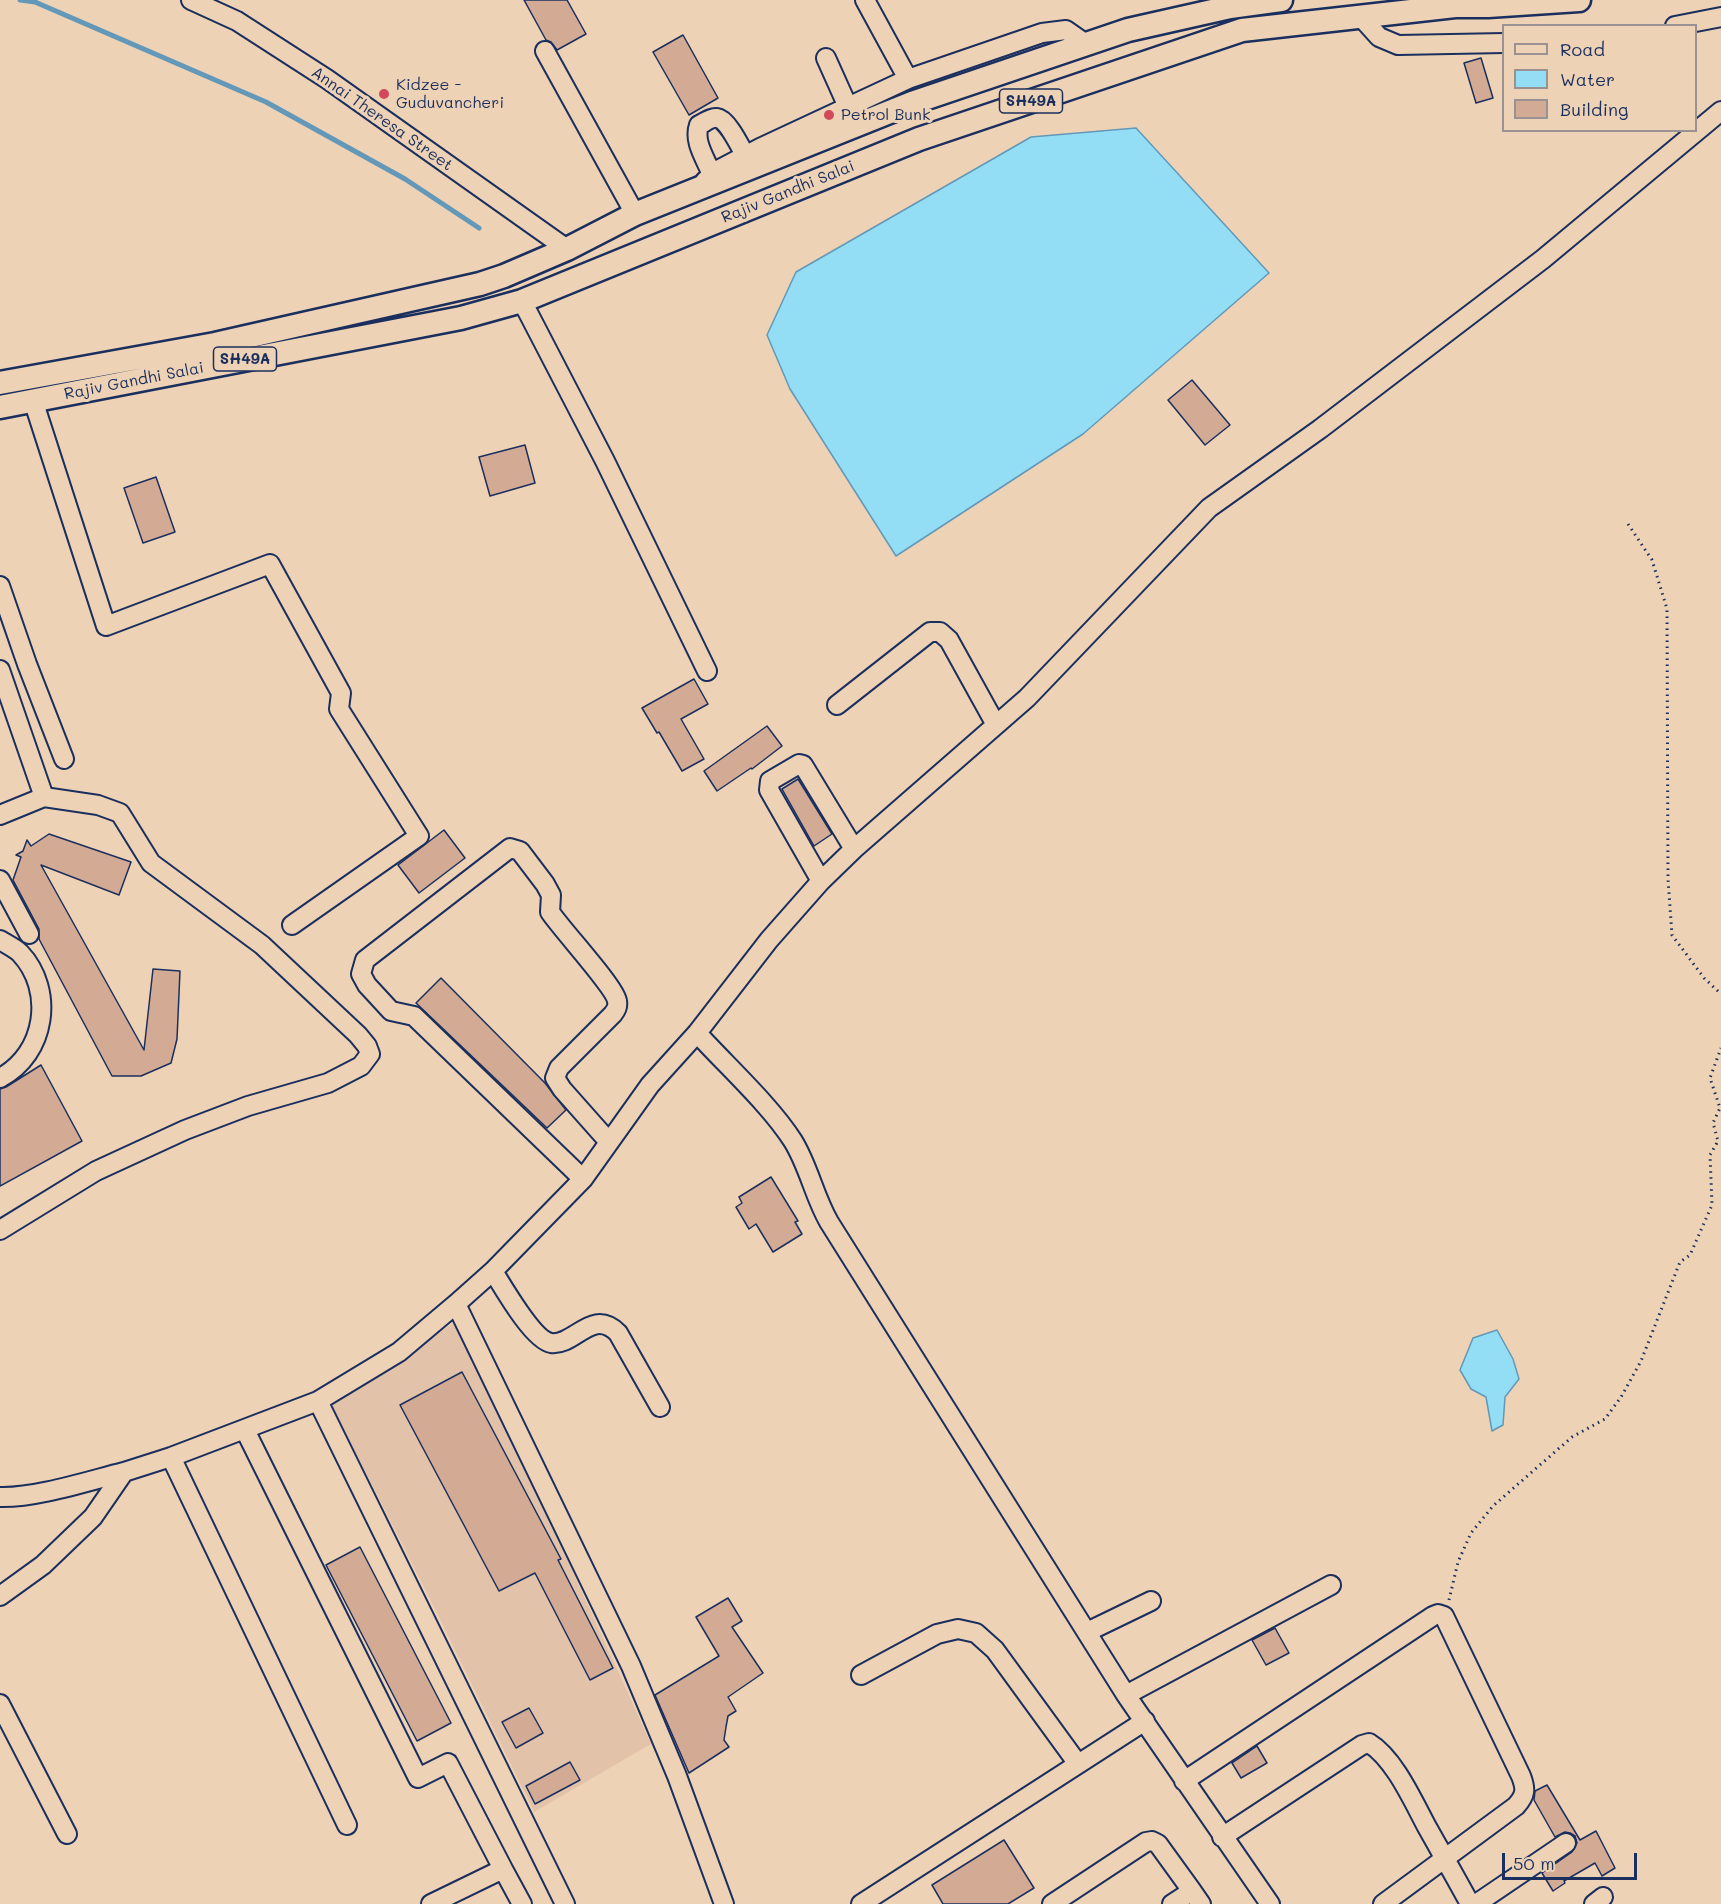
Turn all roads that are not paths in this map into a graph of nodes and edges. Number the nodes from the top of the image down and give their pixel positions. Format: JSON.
{"nodes":[{"id":1,"x":191,"y":0,"type":"edge"},
{"id":2,"x":865,"y":0,"type":"edge"},
{"id":3,"x":1281,"y":0,"type":"edge"},
{"id":4,"x":1579,"y":0,"type":"edge"},
{"id":5,"x":1454,"y":3,"type":"edge"},
{"id":6,"x":1361,"y":17,"type":"junction"},
{"id":7,"x":1721,"y":17,"type":"edge"},
{"id":8,"x":1685,"y":24,"type":"edge"},
{"id":9,"x":1502,"y":43,"type":"edge"},
{"id":10,"x":1086,"y":44,"type":"junction"},
{"id":11,"x":545,"y":51,"type":"dead end"},
{"id":12,"x":826,"y":58,"type":"dead end"},
{"id":13,"x":909,"y":79,"type":"junction"},
{"id":14,"x":848,"y":107,"type":"junction"},
{"id":15,"x":1721,"y":111,"type":"edge"},
{"id":16,"x":1697,"y":131,"type":"edge"},
{"id":17,"x":1696,"y":132,"type":"edge"},
{"id":18,"x":745,"y":155,"type":"junction"},
{"id":19,"x":712,"y":175,"type":"junction"},
{"id":20,"x":695,"y":190,"type":"junction"},
{"id":21,"x":635,"y":214,"type":"junction"},
{"id":22,"x":567,"y":249,"type":"junction"},
{"id":23,"x":507,"y":305,"type":"junction"},
{"id":24,"x":204,"y":356,"type":"junction"},
{"id":25,"x":0,"y":383,"type":"edge"},
{"id":26,"x":33,"y":400,"type":"junction"},
{"id":27,"x":0,"y":407,"type":"edge"},
{"id":28,"x":0,"y":586,"type":"edge"},
{"id":29,"x":0,"y":670,"type":"edge"},
{"id":30,"x":707,"y":671,"type":"dead end"},
{"id":31,"x":837,"y":705,"type":"dead end"},
{"id":32,"x":996,"y":725,"type":"junction"},
{"id":33,"x":64,"y":759,"type":"dead end"},
{"id":34,"x":44,"y":797,"type":"junction"},
{"id":35,"x":0,"y":815,"type":"edge"},
{"id":36,"x":854,"y":849,"type":"junction"},
{"id":37,"x":0,"y":880,"type":"edge"},
{"id":38,"x":821,"y":881,"type":"junction"},
{"id":39,"x":292,"y":925,"type":"dead end"},
{"id":40,"x":29,"y":934,"type":"dead end"},
{"id":41,"x":0,"y":940,"type":"edge"},
{"id":42,"x":697,"y":1033,"type":"junction"},
{"id":43,"x":0,"y":1078,"type":"edge"},
{"id":44,"x":609,"y":1142,"type":"junction"},
{"id":45,"x":583,"y":1179,"type":"junction"},
{"id":46,"x":0,"y":1230,"type":"edge"},
{"id":47,"x":493,"y":1271,"type":"junction"},
{"id":48,"x":456,"y":1304,"type":"junction"},
{"id":49,"x":318,"y":1401,"type":"junction"},
{"id":50,"x":660,"y":1407,"type":"dead end"},
{"id":51,"x":245,"y":1430,"type":"junction"},
{"id":52,"x":171,"y":1457,"type":"junction"},
{"id":53,"x":124,"y":1472,"type":"junction"},
{"id":54,"x":0,"y":1497,"type":"edge"},
{"id":55,"x":1331,"y":1585,"type":"dead end"},
{"id":56,"x":0,"y":1596,"type":"edge"},
{"id":57,"x":1151,"y":1600,"type":"dead end"},
{"id":58,"x":1087,"y":1632,"type":"junction"},
{"id":59,"x":861,"y":1675,"type":"dead end"},
{"id":60,"x":1126,"y":1695,"type":"junction"},
{"id":61,"x":0,"y":1704,"type":"edge"},
{"id":62,"x":1145,"y":1721,"type":"junction"},
{"id":63,"x":1078,"y":1764,"type":"junction"},
{"id":64,"x":1185,"y":1781,"type":"junction"},
{"id":65,"x":347,"y":1825,"type":"dead end"},
{"id":66,"x":67,"y":1834,"type":"dead end"},
{"id":67,"x":1222,"y":1837,"type":"junction"},
{"id":68,"x":1566,"y":1843,"type":"dead end"},
{"id":69,"x":1445,"y":1859,"type":"junction"},
{"id":70,"x":504,"y":1869,"type":"junction"},
{"id":71,"x":1197,"y":1897,"type":"edge"},
{"id":72,"x":431,"y":1904,"type":"edge"},
{"id":73,"x":522,"y":1904,"type":"edge"},
{"id":74,"x":565,"y":1904,"type":"edge"},
{"id":75,"x":724,"y":1904,"type":"edge"},
{"id":76,"x":861,"y":1904,"type":"edge"},
{"id":77,"x":1052,"y":1904,"type":"edge"},
{"id":78,"x":1172,"y":1904,"type":"edge"},
{"id":79,"x":1270,"y":1904,"type":"edge"},
{"id":80,"x":1383,"y":1904,"type":"edge"},
{"id":81,"x":1470,"y":1904,"type":"edge"},
{"id":82,"x":1476,"y":1904,"type":"edge"}],
"edges":[{"from":1,"to":22,"type":"street","name":"Annai Theresa Street"},
{"from":2,"to":13,"type":"street"},
{"from":3,"to":10,"type":"main road","name":"Rajiv Gandhi Salai","number":"SH49A"},
{"from":4,"to":5,"type":"main road","name":"Rajiv Gandhi Salai","number":"SH49A"},
{"from":5,"to":6,"type":"main road","name":"Rajiv Gandhi Salai","number":"SH49A"},
{"from":6,"to":9,"type":"street"},
{"from":6,"to":23,"type":"main road","name":"Rajiv Gandhi Salai","number":"SH49A"},
{"from":7,"to":8,"type":"street"},
{"from":10,"to":13,"type":"street"},
{"from":10,"to":20,"type":"main road","name":"Rajiv Gandhi Salai","number":"SH49A"},
{"from":11,"to":21,"type":"street"},
{"from":12,"to":14,"type":"street"},
{"from":13,"to":14,"type":"street"},
{"from":14,"to":18,"type":"street"},
{"from":15,"to":16,"type":"street"},
{"from":17,"to":32,"type":"street"},
{"from":18,"to":19,"type":"street"},
{"from":18,"to":19,"type":"street"},
{"from":19,"to":20,"type":"street"},
{"from":20,"to":21,"type":"main road","name":"Rajiv Gandhi Salai","number":"SH49A"},
{"from":21,"to":22,"type":"main road","name":"Rajiv Gandhi Salai","number":"SH49A"},
{"from":22,"to":24,"type":"main road","name":"Rajiv Gandhi Salai","number":"SH49A"},
{"from":23,"to":24,"type":"main road","name":"Rajiv Gandhi Salai","number":"SH49A"},
{"from":23,"to":30,"type":"street"},
{"from":24,"to":25,"type":"main road","name":"Rajiv Gandhi Salai","number":"SH49A"},
{"from":24,"to":26,"type":"main road","name":"Rajiv Gandhi Salai","number":"SH49A"},
{"from":26,"to":27,"type":"main road","name":"Rajiv Gandhi Salai","number":"SH49A"},
{"from":26,"to":39,"type":"street"},
{"from":28,"to":33,"type":"street"},
{"from":29,"to":34,"type":"street"},
{"from":31,"to":32,"type":"street"},
{"from":32,"to":36,"type":"street"},
{"from":34,"to":35,"type":"street"},
{"from":34,"to":46,"type":"street"},
{"from":36,"to":38,"type":"street"},
{"from":36,"to":38,"type":"street"},
{"from":37,"to":40,"type":"street"},
{"from":38,"to":42,"type":"street"},
{"from":41,"to":43,"type":"street"},
{"from":42,"to":44,"type":"street"},
{"from":42,"to":58,"type":"street"},
{"from":44,"to":45,"type":"street"},
{"from":44,"to":45,"type":"street"},
{"from":45,"to":47,"type":"street"},
{"from":47,"to":48,"type":"street"},
{"from":47,"to":50,"type":"street"},
{"from":48,"to":49,"type":"street"},
{"from":48,"to":75,"type":"street"},
{"from":49,"to":51,"type":"street"},
{"from":49,"to":74,"type":"street"},
{"from":51,"to":52,"type":"street"},
{"from":51,"to":70,"type":"street"},
{"from":52,"to":53,"type":"street"},
{"from":52,"to":65,"type":"street"},
{"from":53,"to":54,"type":"street"},
{"from":53,"to":56,"type":"street"},
{"from":55,"to":60,"type":"street"},
{"from":57,"to":58,"type":"street"},
{"from":58,"to":60,"type":"street"},
{"from":59,"to":63,"type":"street"},
{"from":60,"to":62,"type":"street"},
{"from":61,"to":66,"type":"street"},
{"from":62,"to":63,"type":"street"},
{"from":62,"to":64,"type":"street"},
{"from":63,"to":76,"type":"street"},
{"from":64,"to":67,"type":"street"},
{"from":64,"to":69,"type":"street"},
{"from":67,"to":69,"type":"street"},
{"from":67,"to":79,"type":"street"},
{"from":68,"to":82,"type":"street"},
{"from":69,"to":80,"type":"street"},
{"from":69,"to":81,"type":"street"},
{"from":70,"to":72,"type":"street"},
{"from":70,"to":73,"type":"street"},
{"from":71,"to":77,"type":"street"},
{"from":71,"to":78,"type":"street"}]}
